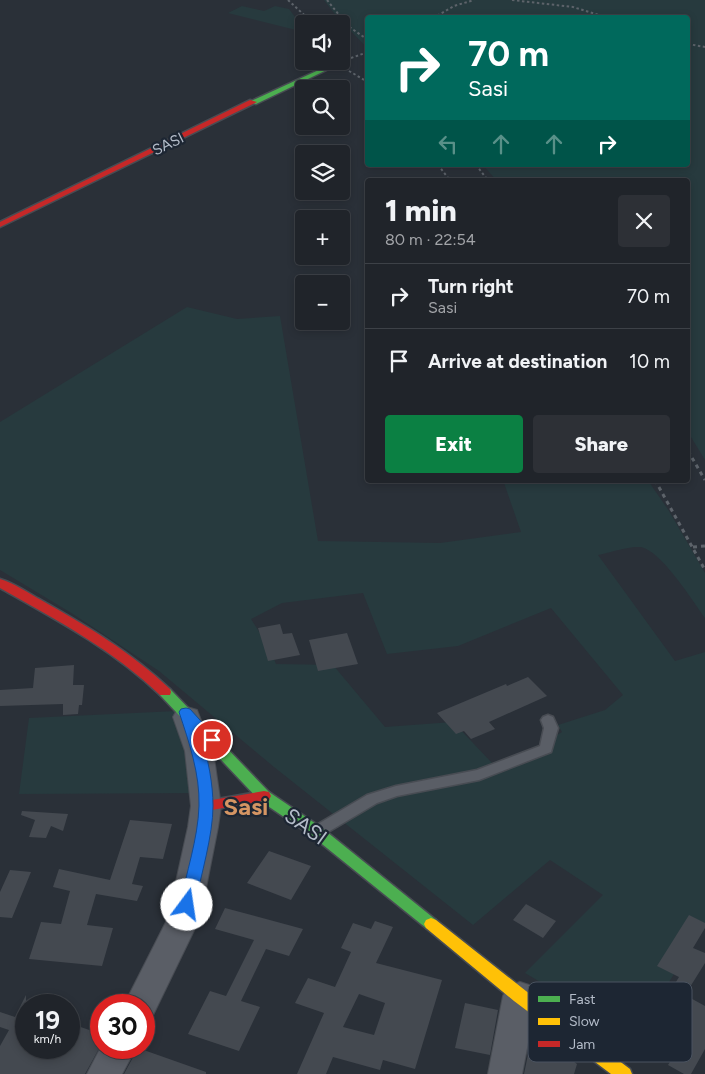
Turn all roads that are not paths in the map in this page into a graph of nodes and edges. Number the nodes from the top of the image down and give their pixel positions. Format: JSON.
{"nodes":[{"id":1,"x":322,"y":70,"type":"edge"},
{"id":2,"x":0,"y":225,"type":"edge"},
{"id":3,"x":0,"y":583,"type":"edge"},
{"id":4,"x":186,"y":712,"type":"junction"},
{"id":5,"x":548,"y":720,"type":"dead end"},
{"id":6,"x":264,"y":796,"type":"junction"},
{"id":7,"x":206,"y":806,"type":"junction"},
{"id":8,"x":317,"y":832,"type":"junction"},
{"id":9,"x":146,"y":994,"type":"edge"},
{"id":10,"x":520,"y":996,"type":"junction"},
{"id":11,"x":528,"y":1002,"type":"edge"},
{"id":12,"x":112,"y":1059,"type":"edge"},
{"id":13,"x":608,"y":1062,"type":"edge"},
{"id":14,"x":104,"y":1074,"type":"edge"},
{"id":15,"x":505,"y":1074,"type":"edge"},
{"id":16,"x":624,"y":1074,"type":"edge"}],
"edges":[{"from":1,"to":2,"type":"street","name":"SASI"},
{"from":3,"to":4,"type":"street","name":"SASI"},
{"from":4,"to":6,"type":"street","name":"SASI"},
{"from":4,"to":7,"type":"street"},
{"from":5,"to":8,"type":"lane"},
{"from":6,"to":7,"type":"street"},
{"from":6,"to":8,"type":"street","name":"SASI"},
{"from":7,"to":9,"type":"street"},
{"from":8,"to":10,"type":"street","name":"SASI"},
{"from":10,"to":11,"type":"street","name":"SASI"},
{"from":10,"to":15,"type":"street"},
{"from":12,"to":14,"type":"street"},
{"from":13,"to":16,"type":"street","name":"SASI"}]}
